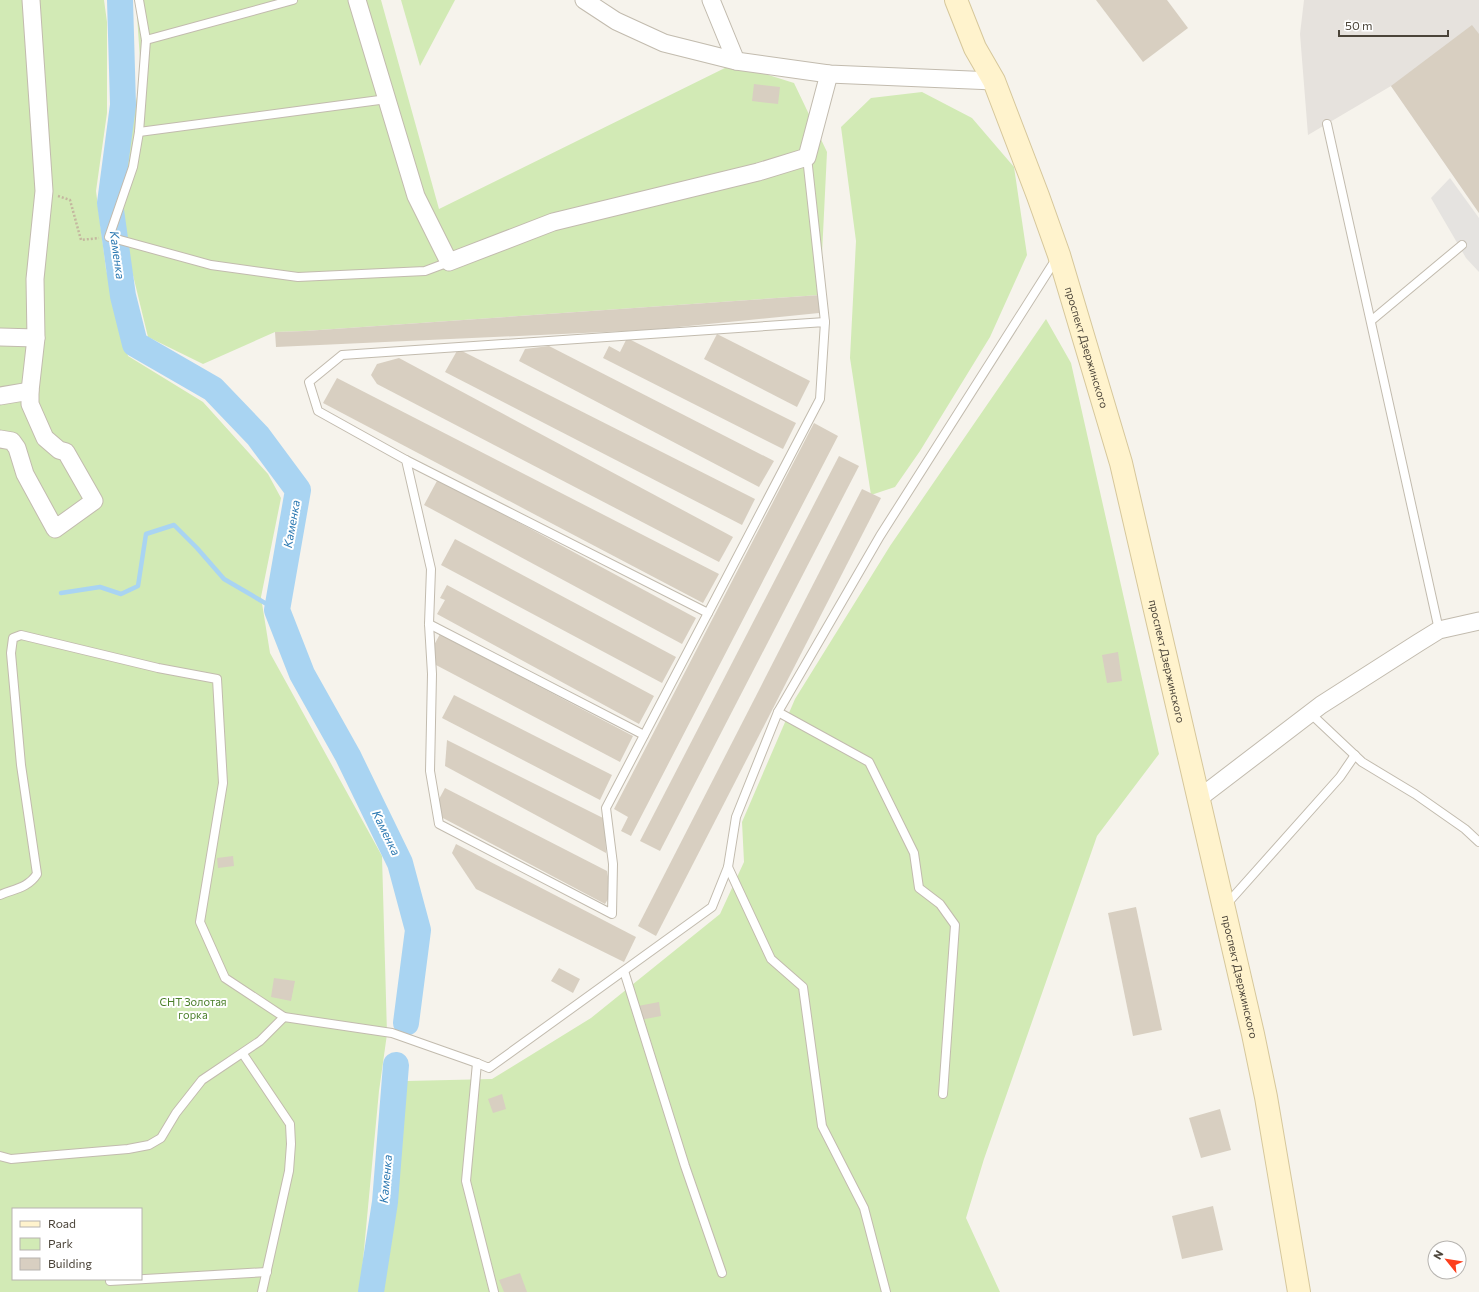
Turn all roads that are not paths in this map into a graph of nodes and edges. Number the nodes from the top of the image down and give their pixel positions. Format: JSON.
{"nodes":[{"id":1,"x":31,"y":0,"type":"edge"},
{"id":2,"x":138,"y":0,"type":"edge"},
{"id":3,"x":293,"y":0,"type":"edge"},
{"id":4,"x":357,"y":0,"type":"edge"},
{"id":5,"x":584,"y":0,"type":"edge"},
{"id":6,"x":711,"y":0,"type":"edge"},
{"id":7,"x":956,"y":0,"type":"edge"},
{"id":8,"x":146,"y":40,"type":"junction"},
{"id":9,"x":736,"y":61,"type":"junction"},
{"id":10,"x":830,"y":74,"type":"junction"},
{"id":11,"x":994,"y":81,"type":"junction"},
{"id":12,"x":387,"y":99,"type":"junction"},
{"id":13,"x":1327,"y":124,"type":"dead end"},
{"id":14,"x":140,"y":132,"type":"junction"},
{"id":15,"x":807,"y":157,"type":"junction"},
{"id":16,"x":1462,"y":245,"type":"dead end"},
{"id":17,"x":1059,"y":255,"type":"junction"},
{"id":18,"x":449,"y":262,"type":"junction"},
{"id":19,"x":1372,"y":320,"type":"junction"},
{"id":20,"x":825,"y":322,"type":"junction"},
{"id":21,"x":0,"y":338,"type":"edge"},
{"id":22,"x":36,"y":338,"type":"junction"},
{"id":23,"x":30,"y":391,"type":"junction"},
{"id":24,"x":0,"y":396,"type":"edge"},
{"id":25,"x":0,"y":440,"type":"edge"},
{"id":26,"x":406,"y":460,"type":"junction"},
{"id":27,"x":708,"y":613,"type":"junction"},
{"id":28,"x":1479,"y":621,"type":"edge"},
{"id":29,"x":429,"y":624,"type":"junction"},
{"id":30,"x":1439,"y":630,"type":"junction"},
{"id":31,"x":778,"y":712,"type":"junction"},
{"id":32,"x":1310,"y":713,"type":"junction"},
{"id":33,"x":644,"y":735,"type":"junction"},
{"id":34,"x":1355,"y":756,"type":"junction"},
{"id":35,"x":1198,"y":799,"type":"junction"},
{"id":36,"x":1479,"y":842,"type":"edge"},
{"id":37,"x":728,"y":867,"type":"junction"},
{"id":38,"x":0,"y":896,"type":"edge"},
{"id":39,"x":1223,"y":908,"type":"junction"},
{"id":40,"x":624,"y":971,"type":"junction"},
{"id":41,"x":284,"y":1017,"type":"junction"},
{"id":42,"x":243,"y":1054,"type":"junction"},
{"id":43,"x":477,"y":1062,"type":"junction"},
{"id":44,"x":943,"y":1094,"type":"dead end"},
{"id":45,"x":0,"y":1156,"type":"edge"},
{"id":46,"x":267,"y":1272,"type":"junction"},
{"id":47,"x":722,"y":1273,"type":"dead end"},
{"id":48,"x":142,"y":1279,"type":"edge"},
{"id":49,"x":127,"y":1280,"type":"edge"},
{"id":50,"x":110,"y":1281,"type":"dead end"},
{"id":51,"x":262,"y":1292,"type":"edge"},
{"id":52,"x":494,"y":1292,"type":"edge"},
{"id":53,"x":886,"y":1292,"type":"edge"},
{"id":54,"x":1299,"y":1292,"type":"edge"}],
"edges":[{"from":1,"to":22,"type":"street"},
{"from":2,"to":8,"type":"lane"},
{"from":3,"to":8,"type":"lane"},
{"from":4,"to":12,"type":"street"},
{"from":5,"to":9,"type":"street"},
{"from":6,"to":9,"type":"street"},
{"from":7,"to":11,"type":"street","name":"проспект Дзержинского"},
{"from":8,"to":14,"type":"lane"},
{"from":9,"to":10,"type":"street"},
{"from":10,"to":11,"type":"street"},
{"from":10,"to":15,"type":"street"},
{"from":11,"to":17,"type":"street","name":"проспект Дзержинского"},
{"from":12,"to":14,"type":"lane"},
{"from":12,"to":18,"type":"street"},
{"from":13,"to":19,"type":"lane"},
{"from":14,"to":18,"type":"lane"},
{"from":15,"to":18,"type":"street"},
{"from":15,"to":20,"type":"lane"},
{"from":16,"to":19,"type":"lane"},
{"from":17,"to":31,"type":"lane"},
{"from":17,"to":35,"type":"street","name":"проспект Дзержинского"},
{"from":19,"to":30,"type":"lane"},
{"from":20,"to":26,"type":"lane"},
{"from":20,"to":27,"type":"lane"},
{"from":21,"to":22,"type":"street"},
{"from":22,"to":23,"type":"street"},
{"from":23,"to":24,"type":"street"},
{"from":23,"to":25,"type":"street"},
{"from":26,"to":27,"type":"lane"},
{"from":26,"to":29,"type":"lane"},
{"from":27,"to":33,"type":"lane"},
{"from":28,"to":30,"type":"street"},
{"from":29,"to":33,"type":"lane"},
{"from":29,"to":33,"type":"lane"},
{"from":30,"to":32,"type":"street"},
{"from":31,"to":37,"type":"lane"},
{"from":31,"to":44,"type":"lane"},
{"from":32,"to":34,"type":"lane"},
{"from":32,"to":35,"type":"street"},
{"from":34,"to":36,"type":"lane"},
{"from":34,"to":39,"type":"lane"},
{"from":35,"to":39,"type":"street","name":"проспект Дзержинского"},
{"from":37,"to":40,"type":"lane"},
{"from":37,"to":53,"type":"lane"},
{"from":38,"to":41,"type":"lane"},
{"from":39,"to":54,"type":"street","name":"проспект Дзержинского"},
{"from":40,"to":43,"type":"lane"},
{"from":40,"to":47,"type":"lane"},
{"from":41,"to":42,"type":"lane"},
{"from":41,"to":43,"type":"lane"},
{"from":42,"to":45,"type":"lane"},
{"from":42,"to":46,"type":"lane"},
{"from":43,"to":52,"type":"lane"},
{"from":46,"to":48,"type":"lane"},
{"from":46,"to":51,"type":"lane"},
{"from":49,"to":50,"type":"lane"}]}
